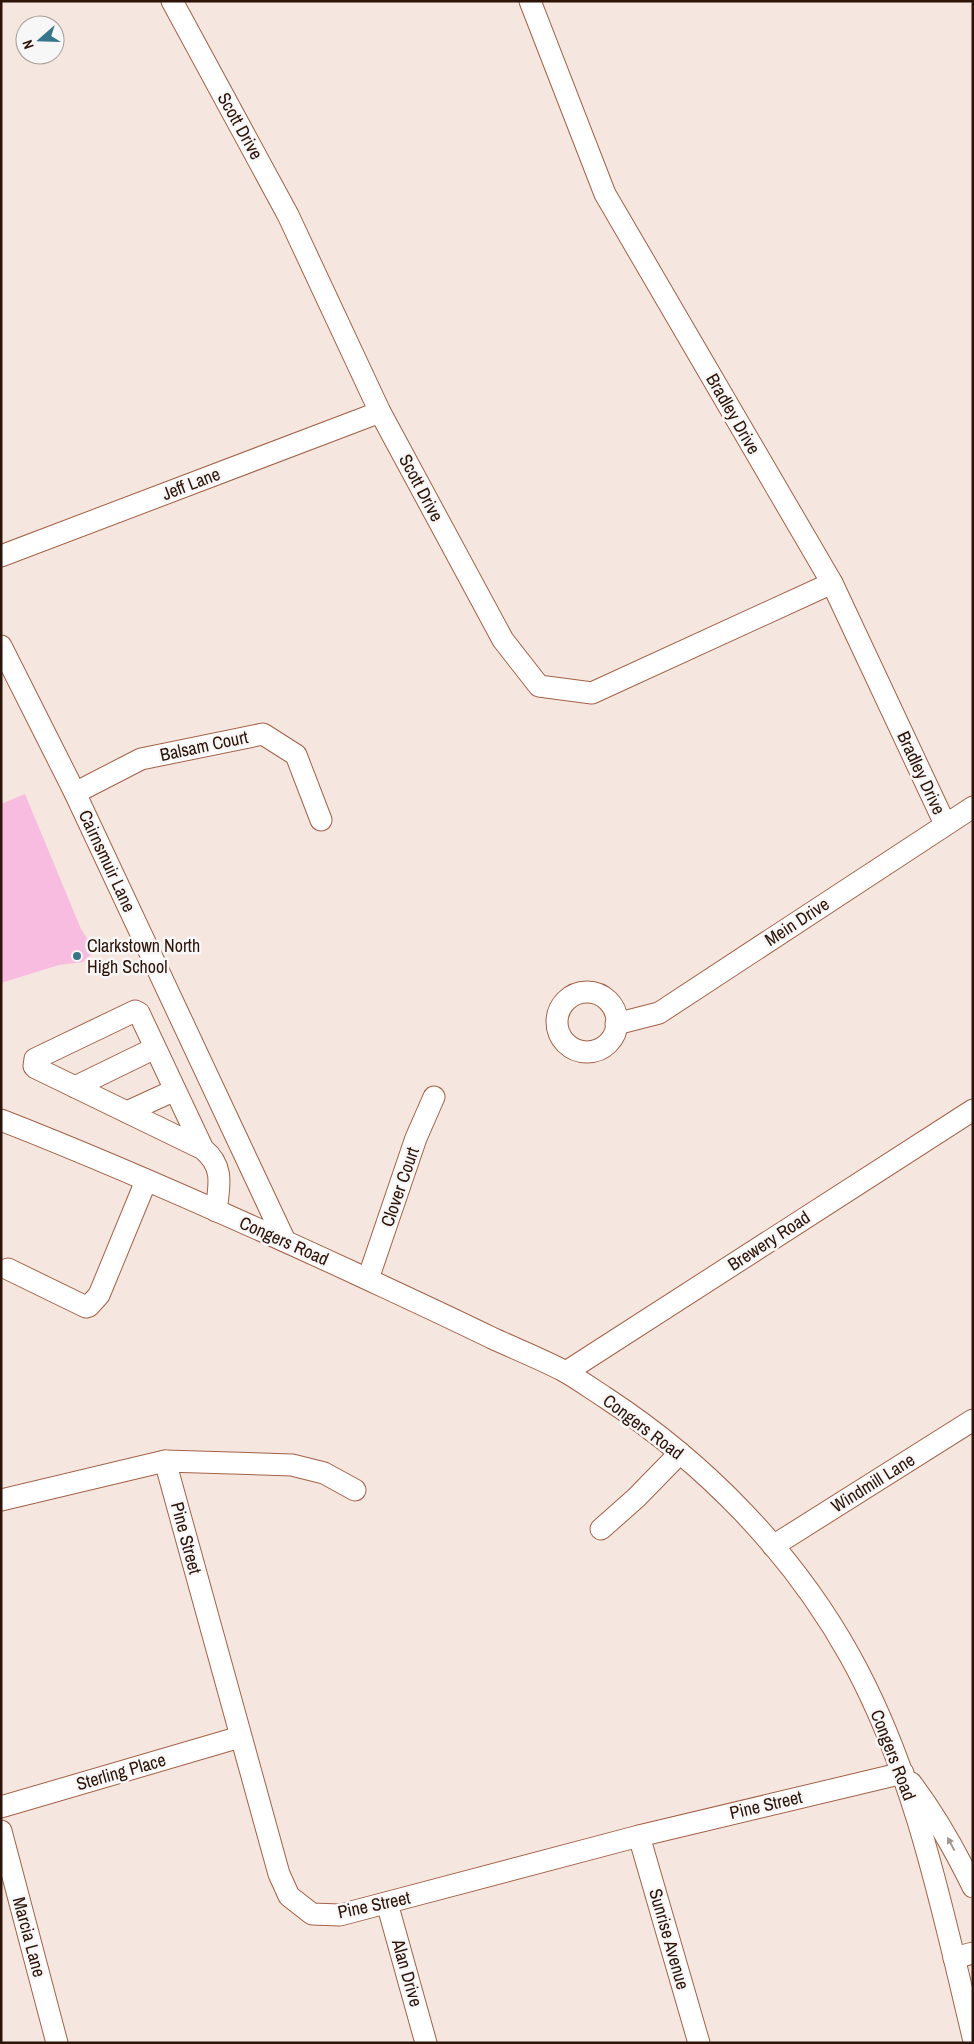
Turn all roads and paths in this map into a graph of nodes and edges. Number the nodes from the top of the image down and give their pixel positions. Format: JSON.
{"nodes":[{"id":1,"x":172,"y":1,"type":"edge"},
{"id":2,"x":530,"y":1,"type":"edge"},
{"id":3,"x":380,"y":412,"type":"junction"},
{"id":4,"x":1,"y":556,"type":"edge"},
{"id":5,"x":832,"y":583,"type":"junction"},
{"id":6,"x":1,"y":646,"type":"edge"},
{"id":7,"x":75,"y":793,"type":"junction"},
{"id":8,"x":973,"y":807,"type":"edge"},
{"id":9,"x":321,"y":820,"type":"dead end"},
{"id":10,"x":945,"y":824,"type":"junction"},
{"id":11,"x":616,"y":1024,"type":"dead end"},
{"id":12,"x":155,"y":1048,"type":"junction"},
{"id":13,"x":75,"y":1087,"type":"junction"},
{"id":14,"x":175,"y":1090,"type":"junction"},
{"id":15,"x":434,"y":1097,"type":"dead end"},
{"id":16,"x":973,"y":1110,"type":"edge"},
{"id":17,"x":127,"y":1112,"type":"junction"},
{"id":18,"x":1,"y":1120,"type":"edge"},
{"id":19,"x":203,"y":1148,"type":"junction"},
{"id":20,"x":146,"y":1180,"type":"junction"},
{"id":21,"x":216,"y":1211,"type":"junction"},
{"id":22,"x":285,"y":1241,"type":"junction"},
{"id":23,"x":8,"y":1269,"type":"dead end"},
{"id":24,"x":368,"y":1279,"type":"junction"},
{"id":25,"x":566,"y":1372,"type":"junction"},
{"id":26,"x":973,"y":1420,"type":"edge"},
{"id":27,"x":680,"y":1452,"type":"junction"},
{"id":28,"x":165,"y":1461,"type":"junction"},
{"id":29,"x":354,"y":1490,"type":"dead end"},
{"id":30,"x":1,"y":1500,"type":"edge"},
{"id":31,"x":601,"y":1530,"type":"dead end"},
{"id":32,"x":773,"y":1546,"type":"junction"},
{"id":33,"x":240,"y":1737,"type":"junction"},
{"id":34,"x":903,"y":1773,"type":"junction"},
{"id":35,"x":1,"y":1807,"type":"edge"},
{"id":36,"x":1,"y":1831,"type":"edge"},
{"id":37,"x":639,"y":1836,"type":"junction"},
{"id":38,"x":973,"y":1887,"type":"edge"},
{"id":39,"x":387,"y":1903,"type":"junction"},
{"id":40,"x":963,"y":1955,"type":"edge"},
{"id":41,"x":973,"y":2036,"type":"edge"},
{"id":42,"x":57,"y":2043,"type":"edge"},
{"id":43,"x":426,"y":2043,"type":"edge"},
{"id":44,"x":699,"y":2043,"type":"edge"}],
"edges":[{"from":1,"to":3,"type":"street","name":"Scott Drive"},
{"from":2,"to":5,"type":"street","name":"Bradley Drive"},
{"from":3,"to":4,"type":"street","name":"Jeff Lane"},
{"from":3,"to":5,"type":"street","name":"Scott Drive"},
{"from":5,"to":10,"type":"street","name":"Bradley Drive"},
{"from":6,"to":7,"type":"street","name":"Cairnsmuir Lane"},
{"from":7,"to":9,"type":"street","name":"Balsam Court"},
{"from":7,"to":22,"type":"street","name":"Cairnsmuir Lane"},
{"from":8,"to":10,"type":"street","name":"Mein Drive"},
{"from":10,"to":11,"type":"street","name":"Mein Drive"},
{"from":12,"to":13,"type":"street"},
{"from":12,"to":13,"type":"street"},
{"from":12,"to":14,"type":"street"},
{"from":13,"to":17,"type":"street"},
{"from":14,"to":17,"type":"street"},
{"from":14,"to":19,"type":"street"},
{"from":15,"to":24,"type":"street","name":"Clover Court"},
{"from":16,"to":25,"type":"street","name":"Brewery Road"},
{"from":17,"to":19,"type":"street"},
{"from":18,"to":20,"type":"street","name":"Congers Road"},
{"from":19,"to":21,"type":"street"},
{"from":20,"to":21,"type":"street","name":"Congers Road"},
{"from":20,"to":23,"type":"street"},
{"from":21,"to":22,"type":"street","name":"Congers Road"},
{"from":22,"to":24,"type":"street","name":"Congers Road"},
{"from":24,"to":25,"type":"street","name":"Congers Road"},
{"from":25,"to":27,"type":"street","name":"Congers Road"},
{"from":26,"to":32,"type":"street","name":"Windmill Lane"},
{"from":27,"to":31,"type":"street"},
{"from":27,"to":32,"type":"street","name":"Congers Road"},
{"from":28,"to":29,"type":"street"},
{"from":28,"to":30,"type":"street"},
{"from":28,"to":33,"type":"street","name":"Pine Street"},
{"from":32,"to":34,"type":"street","name":"Congers Road"},
{"from":33,"to":35,"type":"street","name":"Sterling Place"},
{"from":33,"to":39,"type":"street","name":"Pine Street"},
{"from":34,"to":37,"type":"street","name":"Pine Street"},
{"from":38,"to":34,"type":"street","one_way":true},
{"from":34,"to":40,"type":"street","name":"Congers Road"},
{"from":36,"to":42,"type":"street","name":"Marcia Lane"},
{"from":37,"to":39,"type":"street","name":"Pine Street"},
{"from":37,"to":44,"type":"street","name":"Sunrise Avenue"},
{"from":39,"to":43,"type":"street","name":"Alan Drive"},
{"from":40,"to":41,"type":"street","name":"Congers Road"}]}
